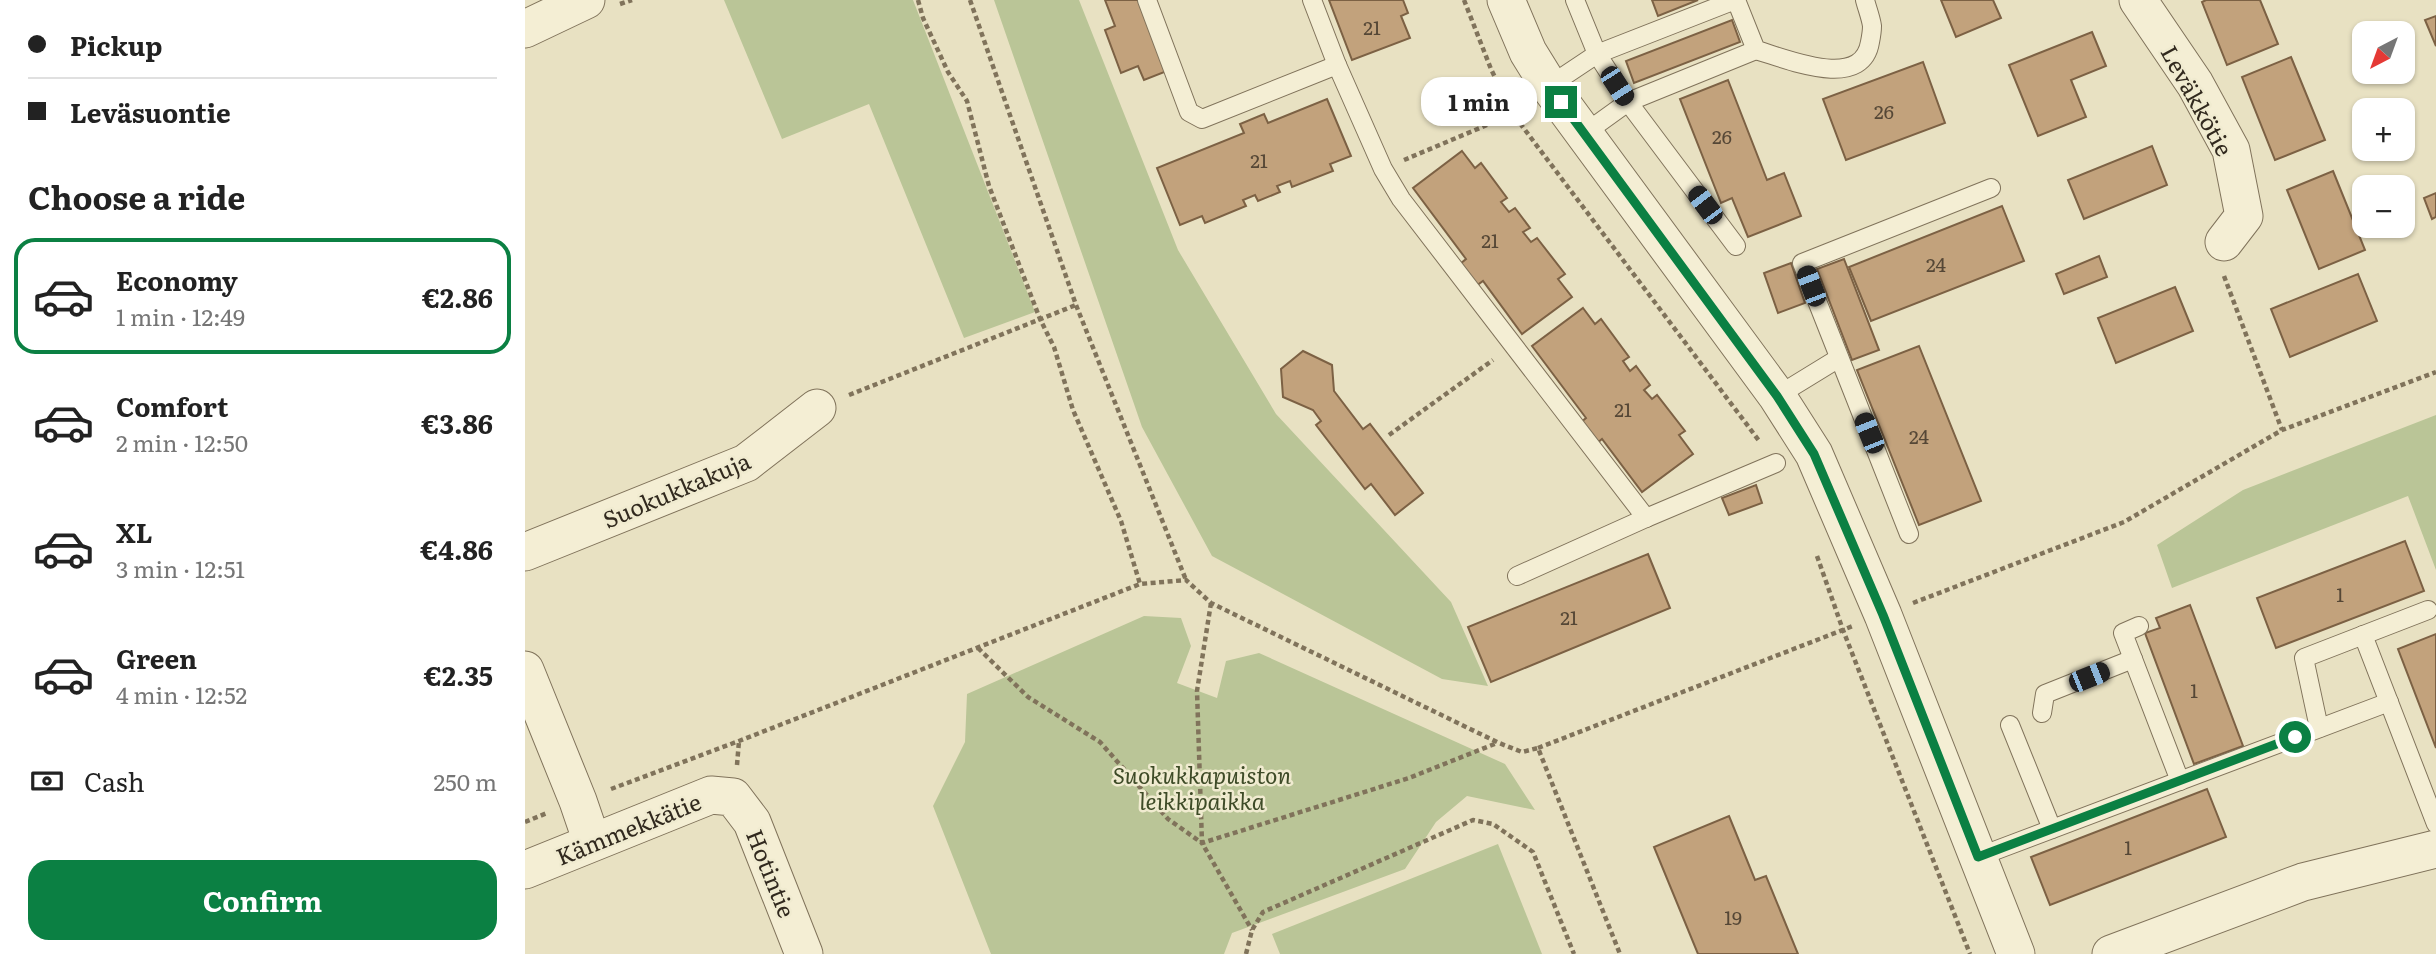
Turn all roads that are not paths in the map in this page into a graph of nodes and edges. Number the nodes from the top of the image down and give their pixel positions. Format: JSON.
{"nodes":[{"id":1,"x":586,"y":0,"type":"edge"},
{"id":2,"x":1147,"y":0,"type":"edge"},
{"id":3,"x":1312,"y":0,"type":"edge"},
{"id":4,"x":1506,"y":0,"type":"edge"},
{"id":5,"x":1575,"y":0,"type":"edge"},
{"id":6,"x":1736,"y":0,"type":"edge"},
{"id":7,"x":1865,"y":0,"type":"edge"},
{"id":8,"x":2138,"y":0,"type":"edge"},
{"id":9,"x":525,"y":29,"type":"edge"},
{"id":10,"x":1756,"y":50,"type":"junction"},
{"id":11,"x":1597,"y":54,"type":"junction"},
{"id":12,"x":1337,"y":65,"type":"junction"},
{"id":13,"x":1549,"y":86,"type":"junction"},
{"id":14,"x":1628,"y":102,"type":"junction"},
{"id":15,"x":1585,"y":133,"type":"junction"},
{"id":16,"x":1991,"y":188,"type":"dead end"},
{"id":17,"x":2224,"y":242,"type":"road end"},
{"id":18,"x":1736,"y":246,"type":"dead end"},
{"id":19,"x":1839,"y":358,"type":"junction"},
{"id":20,"x":1777,"y":396,"type":"junction"},
{"id":21,"x":817,"y":408,"type":"road end"},
{"id":22,"x":1776,"y":463,"type":"dead end"},
{"id":23,"x":1646,"y":517,"type":"junction"},
{"id":24,"x":1909,"y":534,"type":"dead end"},
{"id":25,"x":525,"y":552,"type":"edge"},
{"id":26,"x":1517,"y":576,"type":"dead end"},
{"id":27,"x":2428,"y":610,"type":"dead end"},
{"id":28,"x":2139,"y":626,"type":"dead end"},
{"id":29,"x":2363,"y":635,"type":"junction"},
{"id":30,"x":2133,"y":659,"type":"junction"},
{"id":31,"x":525,"y":670,"type":"edge"},
{"id":32,"x":2389,"y":702,"type":"junction"},
{"id":33,"x":2042,"y":713,"type":"dead end"},
{"id":34,"x":2010,"y":725,"type":"dead end"},
{"id":35,"x":2319,"y":729,"type":"junction"},
{"id":36,"x":2181,"y":781,"type":"junction"},
{"id":37,"x":733,"y":797,"type":"joint"},
{"id":38,"x":2436,"y":824,"type":"edge"},
{"id":39,"x":2052,"y":829,"type":"junction"},
{"id":40,"x":592,"y":842,"type":"junction"},
{"id":41,"x":2436,"y":849,"type":"edge"},
{"id":42,"x":1978,"y":857,"type":"junction"},
{"id":43,"x":525,"y":870,"type":"edge"},
{"id":44,"x":804,"y":954,"type":"edge"},
{"id":45,"x":2016,"y":954,"type":"edge"},
{"id":46,"x":2111,"y":954,"type":"edge"}],
"edges":[{"from":1,"to":9,"type":"street"},
{"from":2,"to":12,"type":"lane"},
{"from":3,"to":12,"type":"lane"},
{"from":4,"to":13,"type":"street"},
{"from":5,"to":11,"type":"lane"},
{"from":6,"to":10,"type":"lane"},
{"from":6,"to":11,"type":"lane"},
{"from":7,"to":10,"type":"lane"},
{"from":8,"to":17,"type":"street","name":"Leväkkötie"},
{"from":10,"to":14,"type":"lane"},
{"from":11,"to":13,"type":"lane"},
{"from":11,"to":14,"type":"lane"},
{"from":12,"to":23,"type":"lane"},
{"from":13,"to":15,"type":"street"},
{"from":14,"to":15,"type":"lane"},
{"from":14,"to":18,"type":"lane"},
{"from":15,"to":20,"type":"street"},
{"from":16,"to":19,"type":"lane"},
{"from":19,"to":20,"type":"lane"},
{"from":19,"to":24,"type":"lane"},
{"from":20,"to":42,"type":"street"},
{"from":21,"to":25,"type":"street","name":"Suokukkakuja"},
{"from":22,"to":23,"type":"lane"},
{"from":23,"to":26,"type":"lane"},
{"from":27,"to":29,"type":"lane"},
{"from":28,"to":30,"type":"lane"},
{"from":29,"to":32,"type":"lane"},
{"from":29,"to":35,"type":"lane"},
{"from":30,"to":33,"type":"lane"},
{"from":30,"to":36,"type":"lane"},
{"from":31,"to":40,"type":"street"},
{"from":32,"to":35,"type":"lane"},
{"from":32,"to":38,"type":"lane"},
{"from":34,"to":39,"type":"lane"},
{"from":35,"to":36,"type":"lane"},
{"from":36,"to":39,"type":"lane"},
{"from":37,"to":40,"type":"street","name":"Kämmekkätie"},
{"from":37,"to":44,"type":"street","name":"Hotintie"},
{"from":39,"to":42,"type":"lane"},
{"from":40,"to":43,"type":"street","name":"Kämmekkätie"},
{"from":41,"to":46,"type":"street"},
{"from":42,"to":45,"type":"street"}]}
